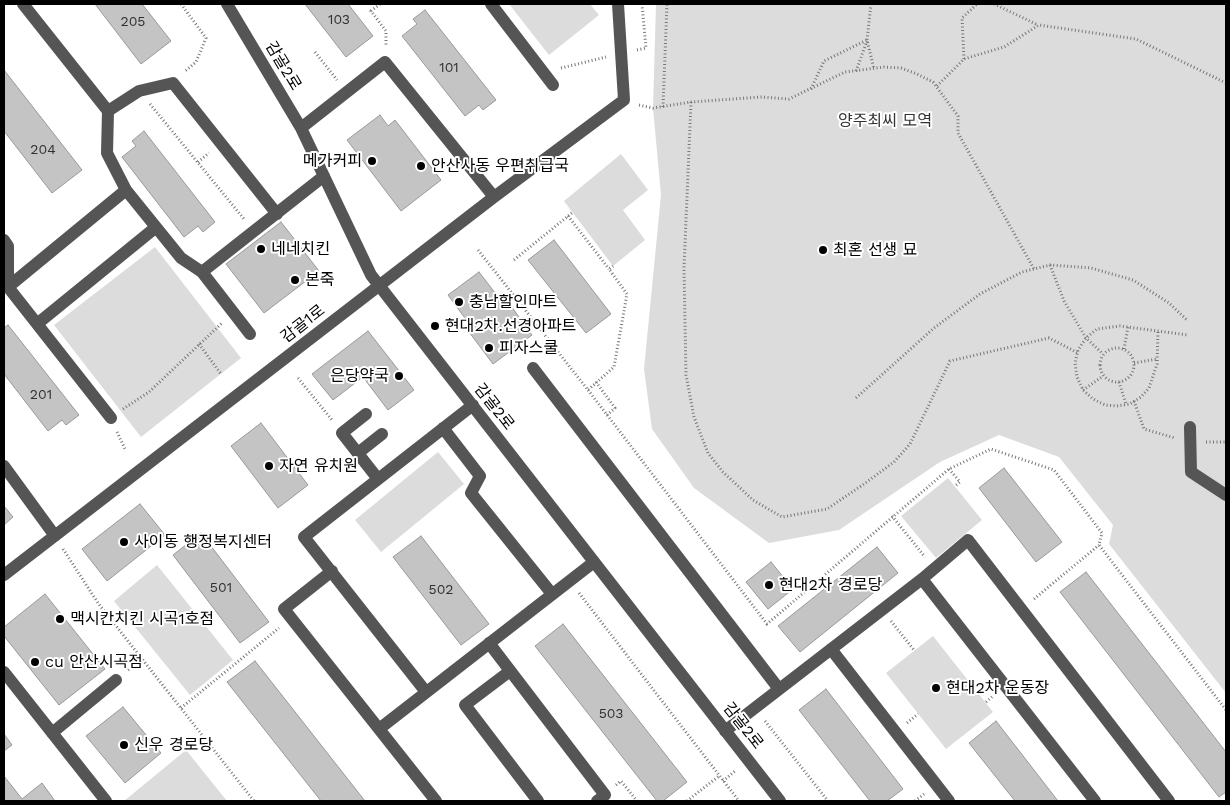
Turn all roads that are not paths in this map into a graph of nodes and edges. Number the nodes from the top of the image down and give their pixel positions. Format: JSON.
{"nodes":[{"id":1,"x":23,"y":4,"type":"edge"},
{"id":2,"x":227,"y":4,"type":"edge"},
{"id":3,"x":491,"y":4,"type":"edge"},
{"id":4,"x":618,"y":4,"type":"edge"},
{"id":5,"x":553,"y":85,"type":"dead end"},
{"id":6,"x":108,"y":111,"type":"junction"},
{"id":7,"x":300,"y":128,"type":"junction"},
{"id":8,"x":324,"y":176,"type":"junction"},
{"id":9,"x":126,"y":190,"type":"junction"},
{"id":10,"x":494,"y":197,"type":"junction"},
{"id":11,"x":277,"y":214,"type":"junction"},
{"id":12,"x":155,"y":228,"type":"junction"},
{"id":13,"x":4,"y":240,"type":"edge"},
{"id":14,"x":202,"y":272,"type":"junction"},
{"id":15,"x":379,"y":285,"type":"junction"},
{"id":16,"x":8,"y":287,"type":"junction"},
{"id":17,"x":37,"y":324,"type":"junction"},
{"id":18,"x":250,"y":334,"type":"dead end"},
{"id":19,"x":533,"y":368,"type":"dead end"},
{"id":20,"x":472,"y":405,"type":"junction"},
{"id":21,"x":366,"y":414,"type":"dead end"},
{"id":22,"x":110,"y":418,"type":"road end"},
{"id":23,"x":1190,"y":427,"type":"dead end"},
{"id":24,"x":443,"y":428,"type":"junction"},
{"id":25,"x":382,"y":434,"type":"dead end"},
{"id":26,"x":358,"y":453,"type":"junction"},
{"id":27,"x":4,"y":466,"type":"edge"},
{"id":28,"x":378,"y":479,"type":"junction"},
{"id":29,"x":1226,"y":495,"type":"edge"},
{"id":30,"x":55,"y":536,"type":"junction"},
{"id":31,"x":594,"y":562,"type":"junction"},
{"id":32,"x":332,"y":571,"type":"junction"},
{"id":33,"x":4,"y":575,"type":"edge"},
{"id":34,"x":922,"y":579,"type":"junction"},
{"id":35,"x":552,"y":594,"type":"junction"},
{"id":36,"x":489,"y":643,"type":"junction"},
{"id":37,"x":831,"y":649,"type":"junction"},
{"id":38,"x":510,"y":671,"type":"junction"},
{"id":39,"x":4,"y":672,"type":"edge"},
{"id":40,"x":116,"y":680,"type":"dead end"},
{"id":41,"x":779,"y":689,"type":"junction"},
{"id":42,"x":426,"y":692,"type":"junction"},
{"id":43,"x":379,"y":729,"type":"junction"},
{"id":44,"x":725,"y":731,"type":"junction"},
{"id":45,"x":52,"y":733,"type":"junction"},
{"id":46,"x":106,"y":801,"type":"edge"},
{"id":47,"x":436,"y":801,"type":"edge"},
{"id":48,"x":538,"y":801,"type":"edge"},
{"id":49,"x":597,"y":801,"type":"edge"},
{"id":50,"x":780,"y":801,"type":"edge"},
{"id":51,"x":948,"y":801,"type":"edge"},
{"id":52,"x":1094,"y":801,"type":"edge"},
{"id":53,"x":1169,"y":801,"type":"edge"}],
"edges":[{"from":1,"to":6,"type":"street"},
{"from":2,"to":7,"type":"street","name":"감골2로"},
{"from":3,"to":5,"type":"street"},
{"from":4,"to":10,"type":"street","name":"감골1로"},
{"from":6,"to":9,"type":"street"},
{"from":6,"to":11,"type":"street"},
{"from":7,"to":8,"type":"street","name":"감골2로"},
{"from":7,"to":10,"type":"street"},
{"from":8,"to":11,"type":"street"},
{"from":8,"to":15,"type":"street","name":"감골2로"},
{"from":9,"to":12,"type":"street"},
{"from":9,"to":16,"type":"street"},
{"from":10,"to":15,"type":"street","name":"감골1로"},
{"from":11,"to":14,"type":"street"},
{"from":12,"to":14,"type":"street"},
{"from":12,"to":17,"type":"street"},
{"from":13,"to":16,"type":"street"},
{"from":14,"to":18,"type":"street"},
{"from":15,"to":20,"type":"street","name":"감골2로"},
{"from":15,"to":30,"type":"street","name":"감골1로"},
{"from":16,"to":17,"type":"street"},
{"from":17,"to":22,"type":"street"},
{"from":19,"to":41,"type":"street"},
{"from":20,"to":24,"type":"street"},
{"from":20,"to":31,"type":"street","name":"감골2로"},
{"from":21,"to":26,"type":"street"},
{"from":23,"to":29,"type":"street"},
{"from":24,"to":28,"type":"street"},
{"from":24,"to":35,"type":"street"},
{"from":25,"to":26,"type":"street"},
{"from":26,"to":28,"type":"street"},
{"from":27,"to":30,"type":"street"},
{"from":28,"to":32,"type":"street"},
{"from":30,"to":33,"type":"street","name":"감골1로"},
{"from":31,"to":35,"type":"street"},
{"from":31,"to":44,"type":"street","name":"감골2로"},
{"from":32,"to":42,"type":"street"},
{"from":32,"to":43,"type":"street"},
{"from":34,"to":37,"type":"street"},
{"from":34,"to":52,"type":"street"},
{"from":34,"to":53,"type":"street"},
{"from":35,"to":36,"type":"street"},
{"from":36,"to":38,"type":"street"},
{"from":36,"to":42,"type":"street"},
{"from":37,"to":41,"type":"street"},
{"from":37,"to":51,"type":"street"},
{"from":38,"to":48,"type":"street"},
{"from":38,"to":49,"type":"street"},
{"from":39,"to":45,"type":"street"},
{"from":40,"to":45,"type":"street"},
{"from":41,"to":44,"type":"street"},
{"from":42,"to":43,"type":"street"},
{"from":43,"to":47,"type":"street"},
{"from":44,"to":50,"type":"street","name":"감골2로"},
{"from":45,"to":46,"type":"street"}]}
